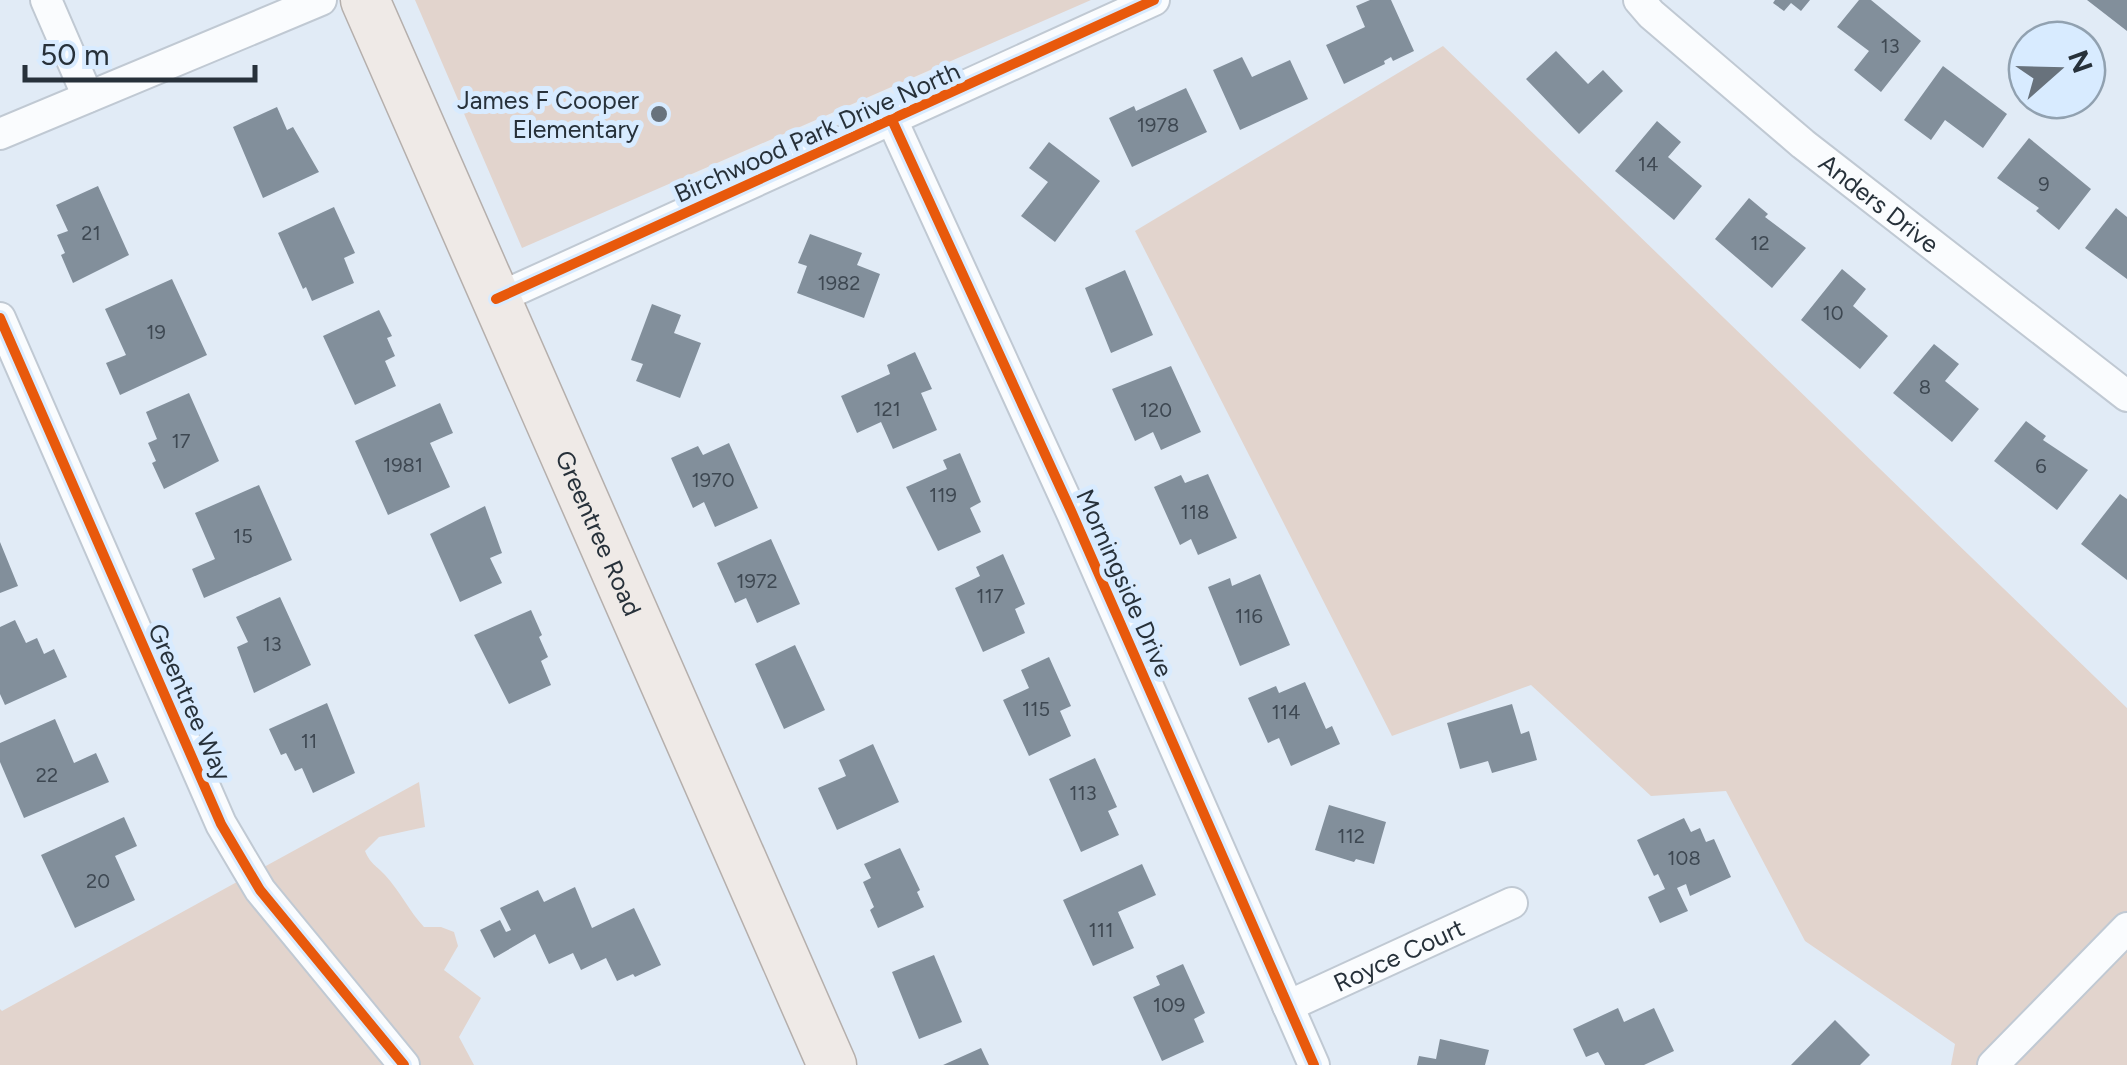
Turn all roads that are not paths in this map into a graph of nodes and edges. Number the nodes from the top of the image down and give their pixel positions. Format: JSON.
{"nodes":[{"id":1,"x":46,"y":0,"type":"edge"},
{"id":2,"x":321,"y":0,"type":"edge"},
{"id":3,"x":365,"y":0,"type":"edge"},
{"id":4,"x":1154,"y":0,"type":"edge"},
{"id":5,"x":1639,"y":0,"type":"edge"},
{"id":6,"x":88,"y":97,"type":"junction"},
{"id":7,"x":892,"y":120,"type":"junction"},
{"id":8,"x":0,"y":134,"type":"edge"},
{"id":9,"x":496,"y":299,"type":"junction"},
{"id":10,"x":0,"y":318,"type":"edge"},
{"id":11,"x":2127,"y":396,"type":"edge"},
{"id":12,"x":1512,"y":903,"type":"dead end"},
{"id":13,"x":2127,"y":928,"type":"edge"},
{"id":14,"x":1288,"y":1006,"type":"junction"},
{"id":15,"x":404,"y":1065,"type":"edge"},
{"id":16,"x":832,"y":1065,"type":"edge"},
{"id":17,"x":1314,"y":1065,"type":"edge"},
{"id":18,"x":1992,"y":1065,"type":"edge"}],
"edges":[{"from":1,"to":6,"type":"street"},
{"from":2,"to":6,"type":"street"},
{"from":3,"to":9,"type":"main road","name":"Greentree Road"},
{"from":4,"to":7,"type":"street","name":"Birchwood Park Drive North"},
{"from":5,"to":11,"type":"street","name":"Anders Drive"},
{"from":6,"to":8,"type":"street"},
{"from":7,"to":9,"type":"street","name":"Birchwood Park Drive North"},
{"from":7,"to":14,"type":"street","name":"Morningside Drive"},
{"from":9,"to":16,"type":"main road","name":"Greentree Road"},
{"from":10,"to":15,"type":"street","name":"Greentree Way"},
{"from":12,"to":14,"type":"street","name":"Royce Court"},
{"from":13,"to":18,"type":"street"},
{"from":14,"to":17,"type":"street","name":"Morningside Drive"}]}
